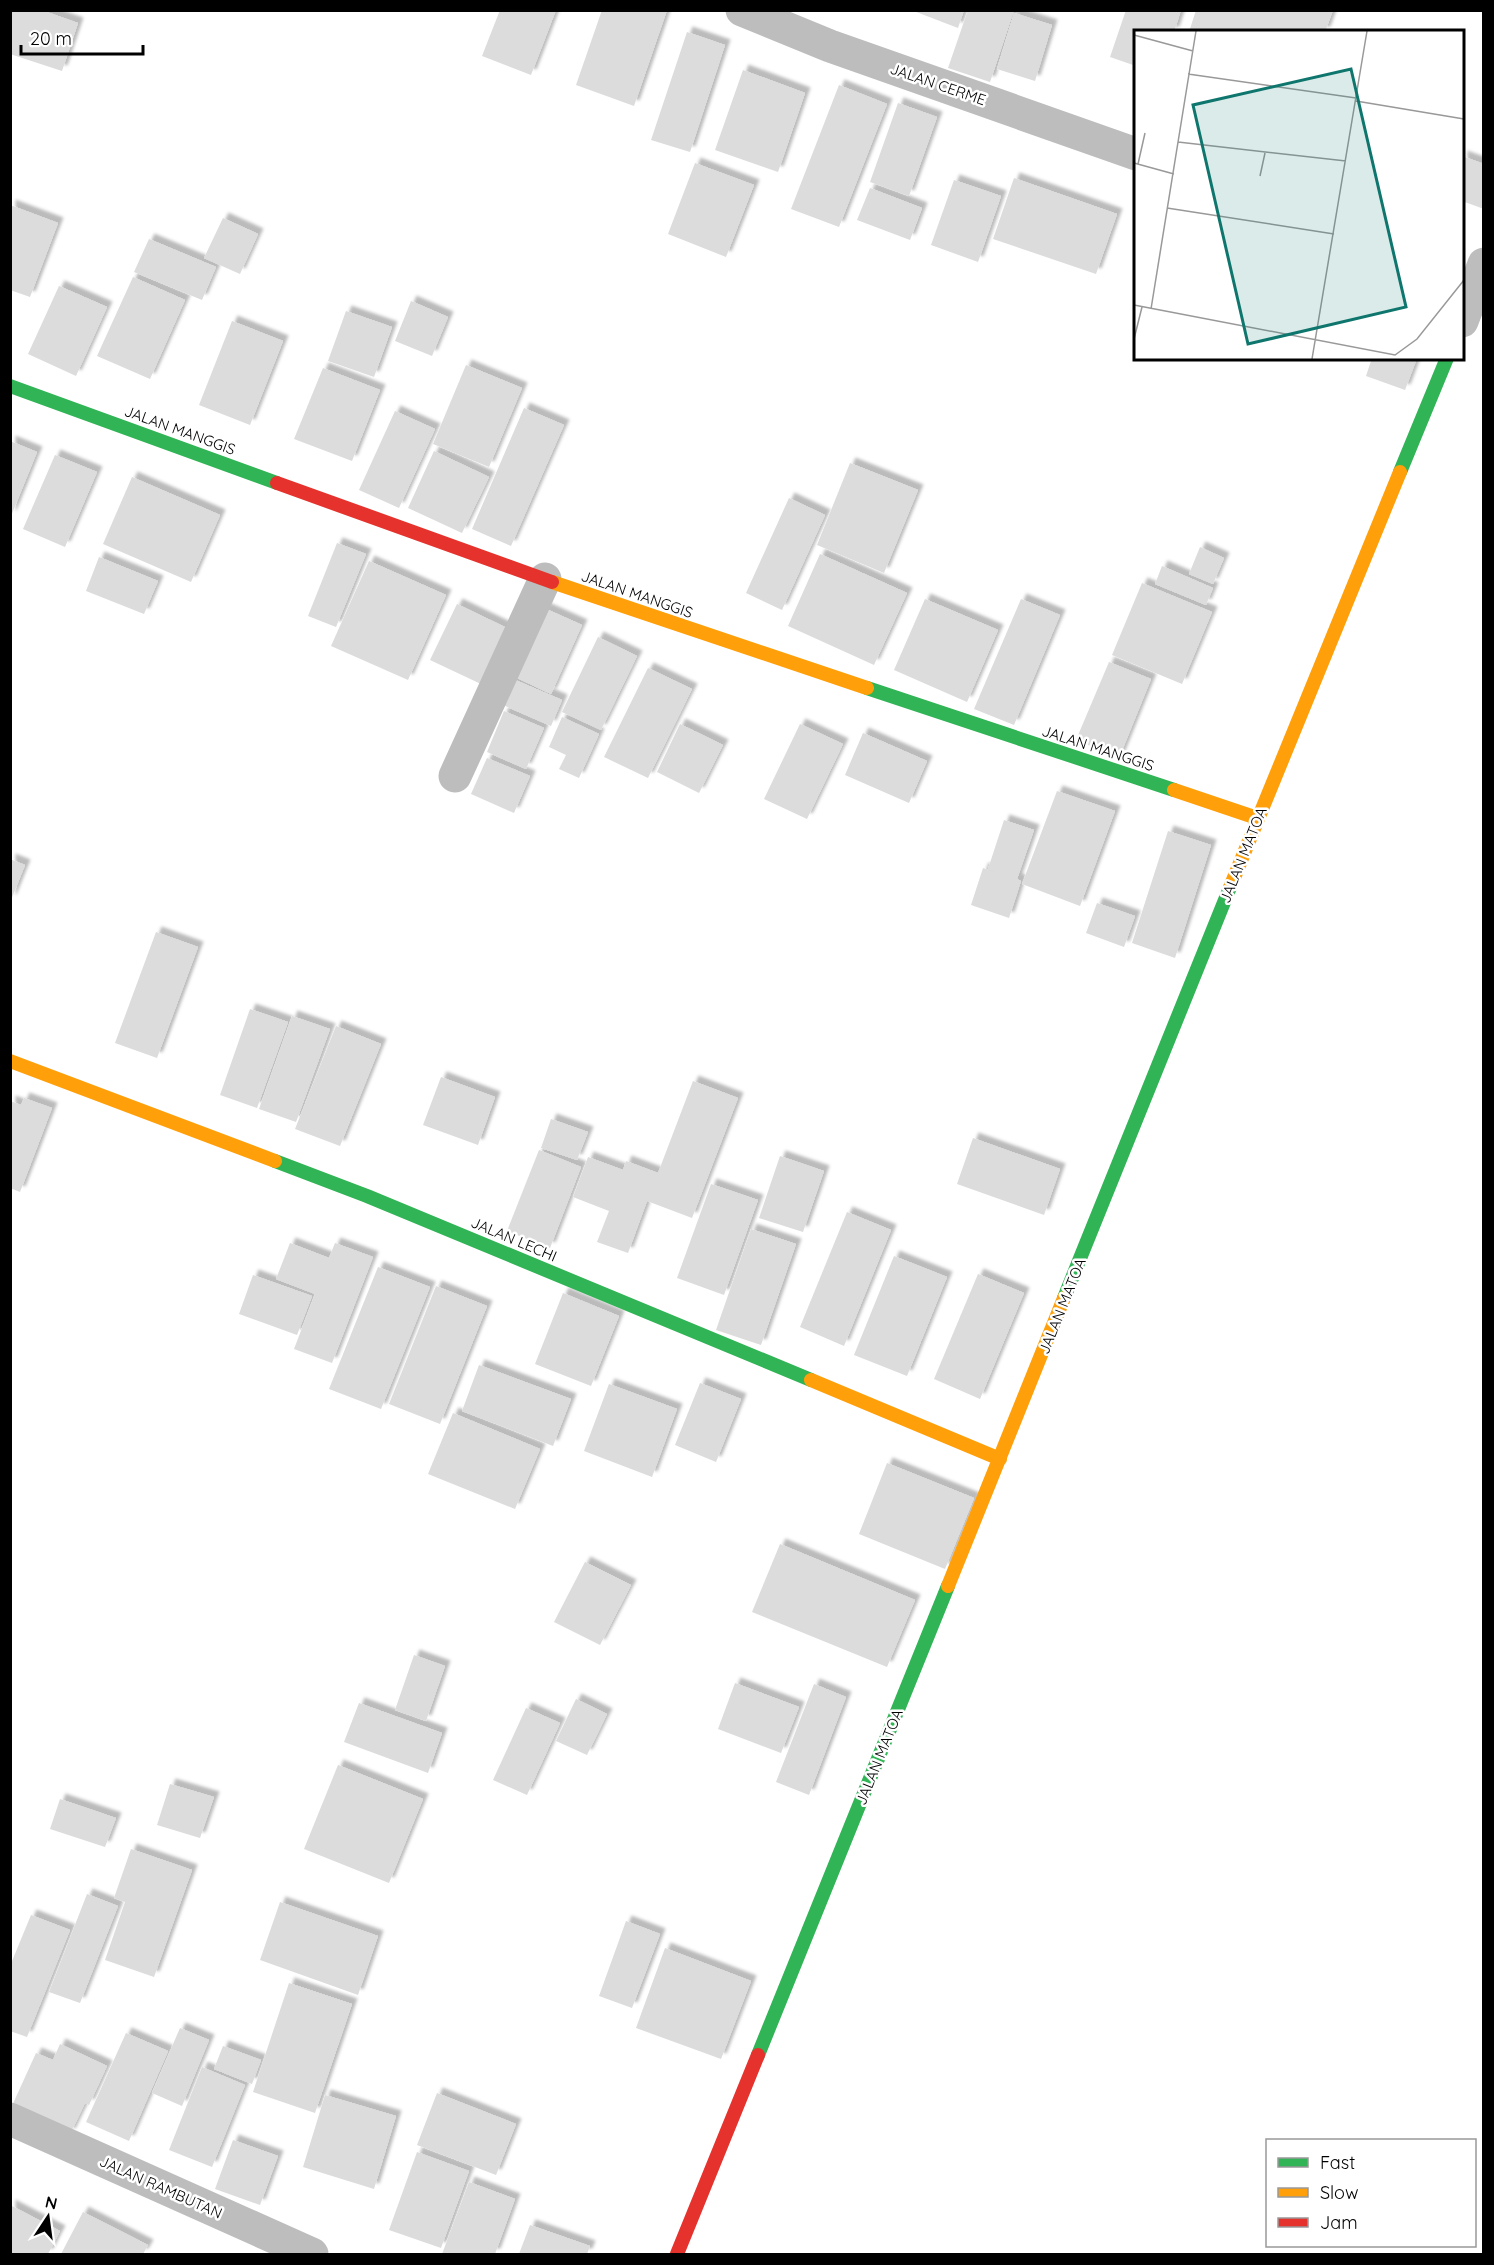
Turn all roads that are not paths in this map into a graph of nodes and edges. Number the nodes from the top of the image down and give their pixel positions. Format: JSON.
{"nodes":[{"id":1,"x":742,"y":10,"type":"edge"},
{"id":2,"x":1134,"y":153,"type":"edge"},
{"id":3,"x":1446,"y":360,"type":"edge"},
{"id":4,"x":10,"y":386,"type":"edge"},
{"id":5,"x":545,"y":579,"type":"junction"},
{"id":6,"x":456,"y":776,"type":"dead end"},
{"id":7,"x":1257,"y":818,"type":"junction"},
{"id":8,"x":10,"y":1061,"type":"edge"},
{"id":9,"x":1000,"y":1460,"type":"junction"},
{"id":10,"x":10,"y":2119,"type":"edge"},
{"id":11,"x":312,"y":2254,"type":"edge"},
{"id":12,"x":677,"y":2254,"type":"edge"}],
"edges":[{"from":1,"to":2,"type":"street","name":"JALAN CERME"},
{"from":3,"to":7,"type":"street","name":"JALAN MATOA"},
{"from":4,"to":5,"type":"street","name":"JALAN MANGGIS"},
{"from":5,"to":6,"type":"street"},
{"from":5,"to":7,"type":"street","name":"JALAN MANGGIS"},
{"from":7,"to":9,"type":"street","name":"JALAN MATOA"},
{"from":8,"to":9,"type":"street","name":"JALAN LECHI"},
{"from":9,"to":12,"type":"street","name":"JALAN MATOA"},
{"from":10,"to":11,"type":"street","name":"JALAN RAMBUTAN"}]}
